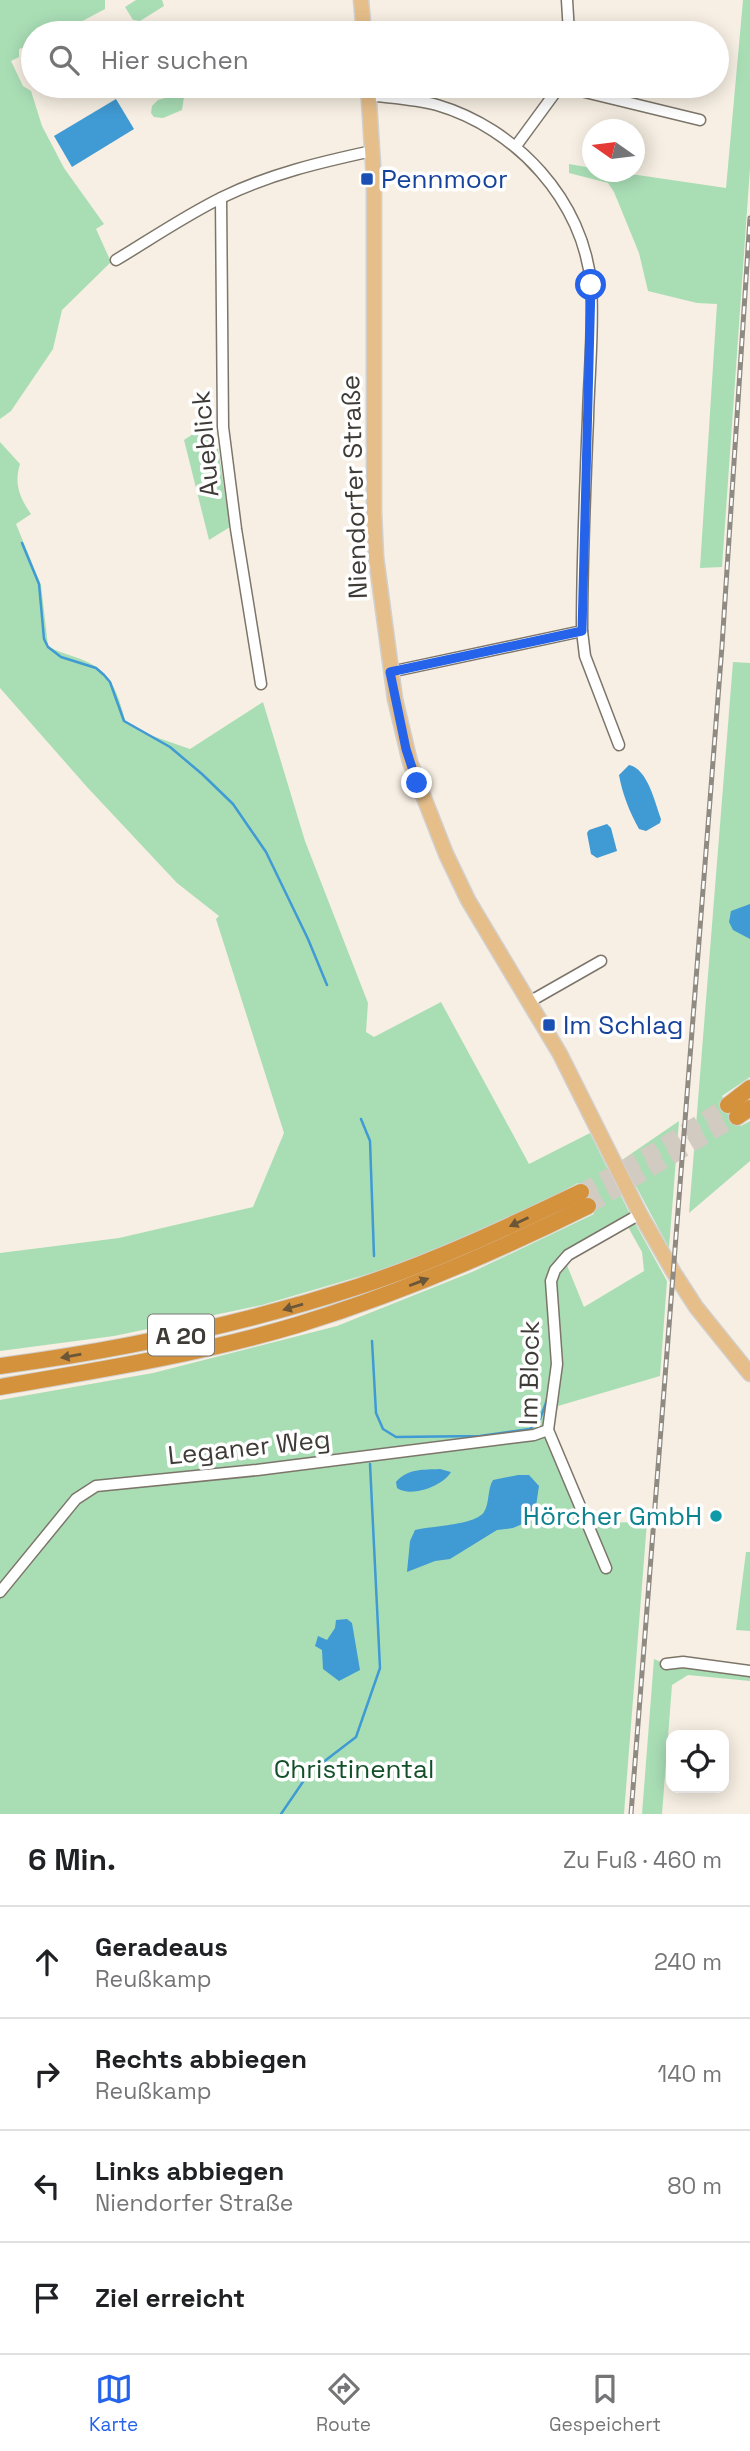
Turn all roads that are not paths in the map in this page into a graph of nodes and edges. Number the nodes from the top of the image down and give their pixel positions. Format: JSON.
{"nodes":[{"id":1,"x":361,"y":0,"type":"edge"},
{"id":2,"x":567,"y":0,"type":"edge"},
{"id":3,"x":363,"y":21,"type":"edge"},
{"id":4,"x":568,"y":21,"type":"edge"},
{"id":5,"x":369,"y":98,"type":"edge"},
{"id":6,"x":405,"y":98,"type":"edge"},
{"id":7,"x":552,"y":98,"type":"edge"},
{"id":8,"x":610,"y":98,"type":"edge"},
{"id":9,"x":700,"y":120,"type":"dead end"},
{"id":10,"x":516,"y":146,"type":"junction"},
{"id":11,"x":372,"y":151,"type":"junction"},
{"id":12,"x":221,"y":198,"type":"junction"},
{"id":13,"x":116,"y":260,"type":"dead end"},
{"id":14,"x":582,"y":631,"type":"junction"},
{"id":15,"x":390,"y":672,"type":"junction"},
{"id":16,"x":261,"y":684,"type":"dead end"},
{"id":17,"x":619,"y":745,"type":"dead end"},
{"id":18,"x":601,"y":961,"type":"dead end"},
{"id":19,"x":529,"y":1002,"type":"junction"},
{"id":20,"x":750,"y":1088,"type":"edge"},
{"id":21,"x":738,"y":1110,"type":"tunnel mouth"},
{"id":22,"x":640,"y":1214,"type":"junction"},
{"id":23,"x":0,"y":1366,"type":"edge"},
{"id":24,"x":750,"y":1374,"type":"edge"},
{"id":25,"x":0,"y":1387,"type":"edge"},
{"id":26,"x":548,"y":1430,"type":"junction"},
{"id":27,"x":606,"y":1568,"type":"dead end"},
{"id":28,"x":0,"y":1592,"type":"edge"},
{"id":29,"x":666,"y":1664,"type":"dead end"},
{"id":30,"x":750,"y":1671,"type":"edge"}],
"edges":[{"from":1,"to":3,"type":"main road"},
{"from":2,"to":4,"type":"street"},
{"from":5,"to":11,"type":"main road","name":"Niendorfer Straße"},
{"from":6,"to":10,"type":"street"},
{"from":7,"to":10,"type":"street"},
{"from":8,"to":9,"type":"street"},
{"from":10,"to":14,"type":"street"},
{"from":11,"to":12,"type":"street"},
{"from":11,"to":15,"type":"main road","name":"Niendorfer Straße"},
{"from":12,"to":13,"type":"street"},
{"from":12,"to":16,"type":"street","name":"Aueblick"},
{"from":14,"to":15,"type":"street"},
{"from":14,"to":17,"type":"street"},
{"from":15,"to":19,"type":"main road","name":"Niendorfer Straße"},
{"from":18,"to":19,"type":"street"},
{"from":19,"to":22,"type":"main road","name":"Niendorfer Straße"},
{"from":20,"to":21,"type":"highway"},
{"from":22,"to":24,"type":"main road","name":"Niendorfer Straße"},
{"from":22,"to":26,"type":"street","name":"Im Block"},
{"from":25,"to":23,"type":"highway","number":"A 20","one_way":true},
{"from":26,"to":27,"type":"street","name":"Im Block"},
{"from":26,"to":28,"type":"street","name":"Leganer Weg"},
{"from":29,"to":30,"type":"street"}]}
